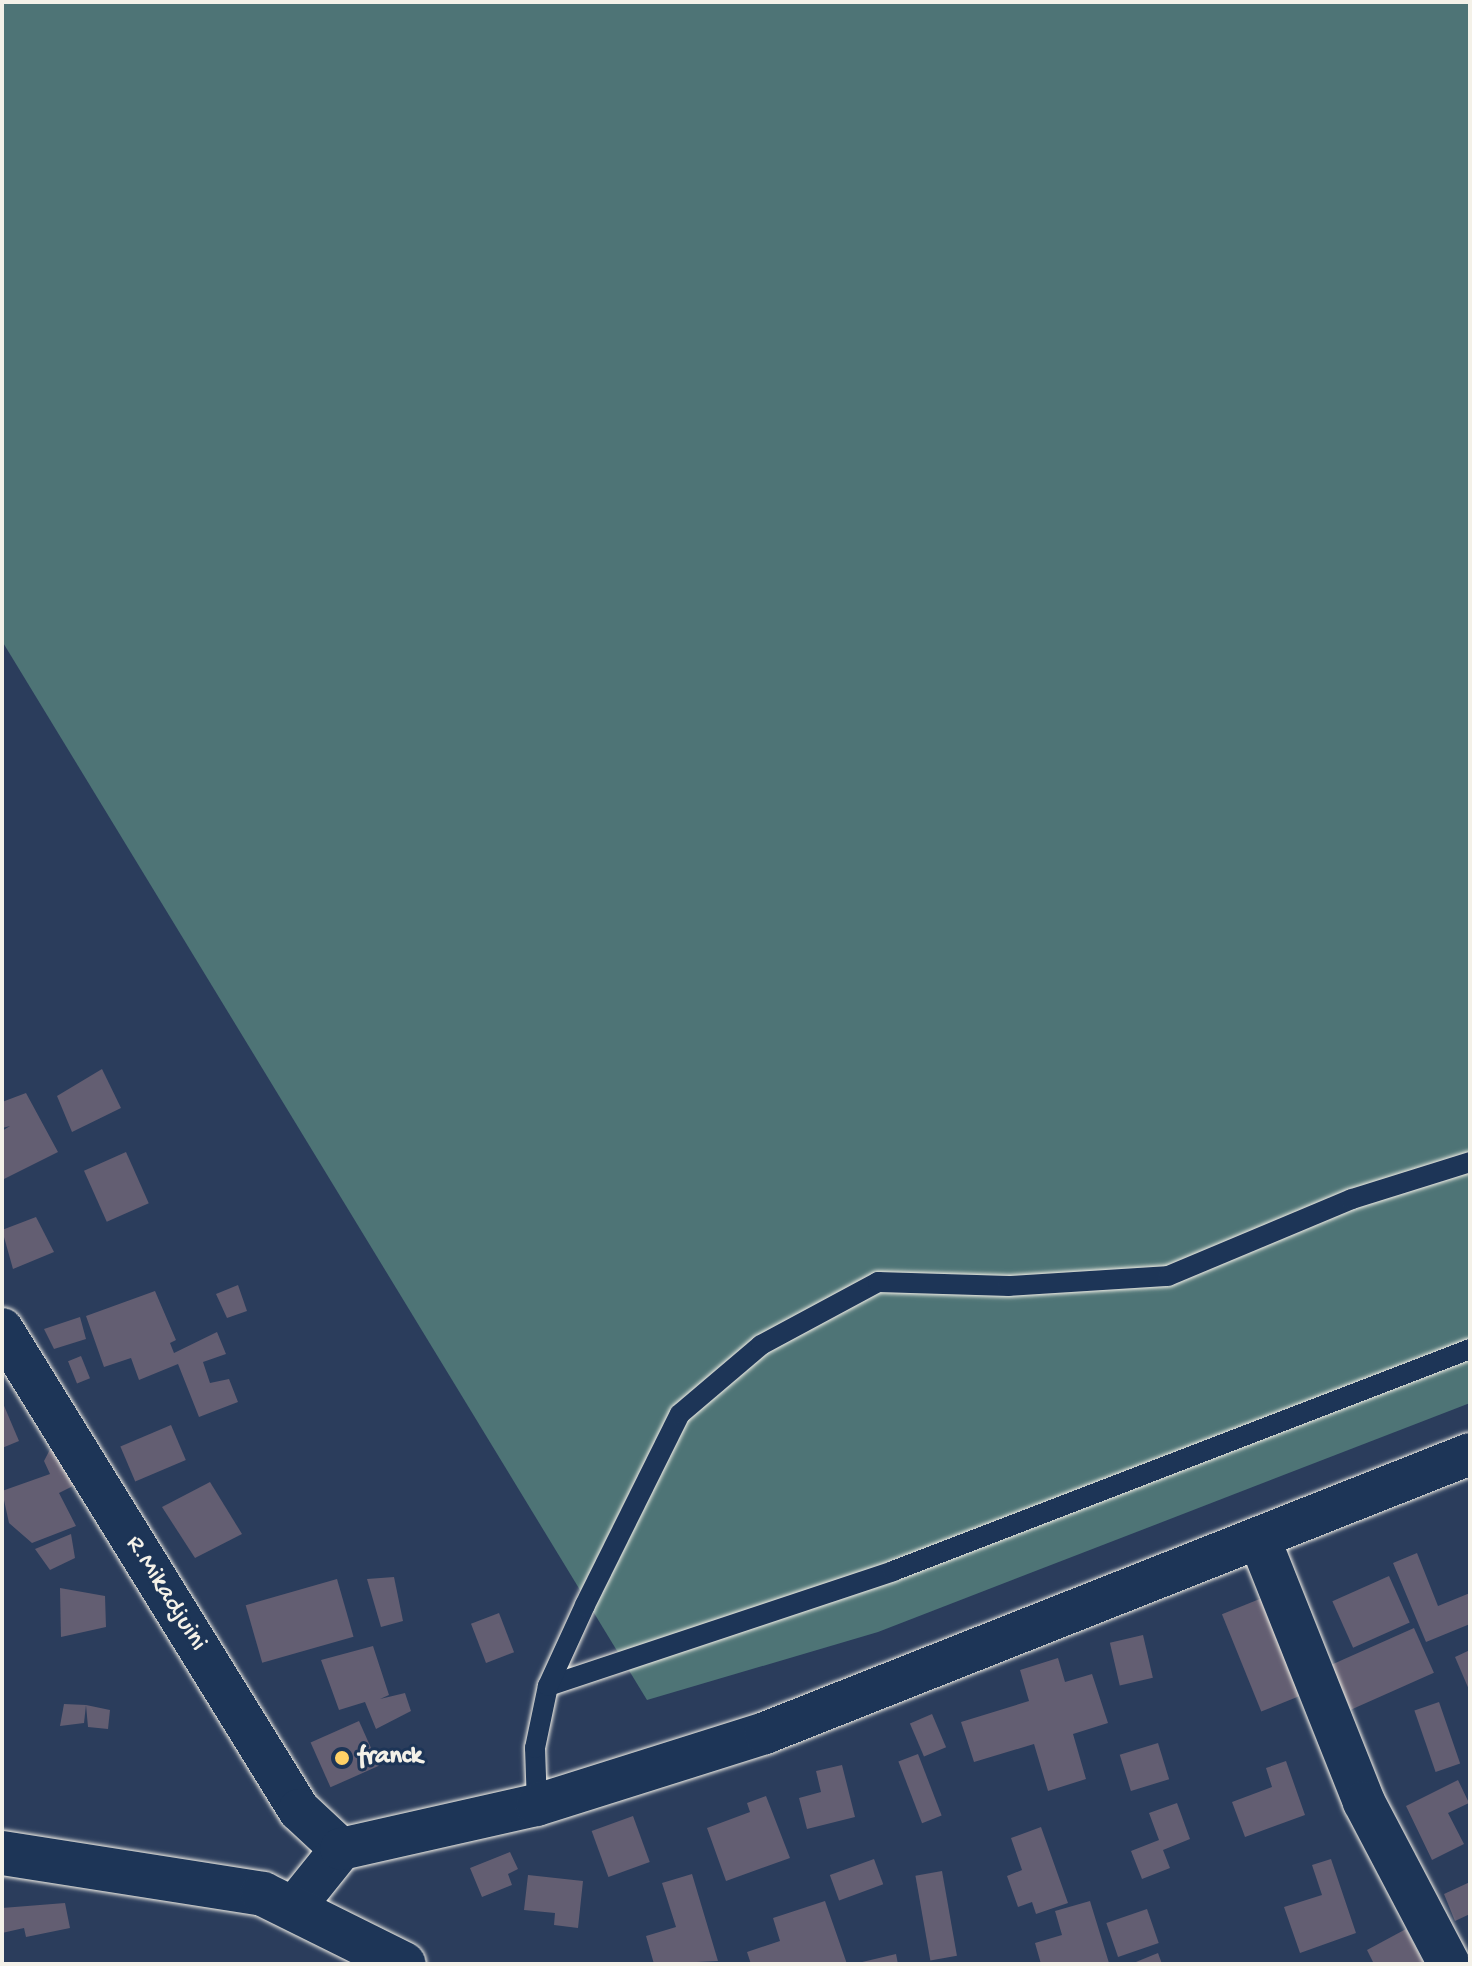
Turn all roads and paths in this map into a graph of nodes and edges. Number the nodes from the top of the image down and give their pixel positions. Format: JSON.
{"nodes":[{"id":1,"x":1470,"y":1162,"type":"edge"},
{"id":2,"x":2,"y":1329,"type":"edge"},
{"id":3,"x":1470,"y":1349,"type":"edge"},
{"id":4,"x":1470,"y":1454,"type":"edge"},
{"id":5,"x":1259,"y":1538,"type":"junction"},
{"id":6,"x":548,"y":1686,"type":"junction"},
{"id":7,"x":537,"y":1805,"type":"junction"},
{"id":8,"x":341,"y":1849,"type":"junction"},
{"id":9,"x":2,"y":1853,"type":"edge"},
{"id":10,"x":296,"y":1905,"type":"junction"},
{"id":11,"x":404,"y":1964,"type":"edge"},
{"id":12,"x":1449,"y":1964,"type":"edge"}],
"edges":[{"from":1,"to":6,"type":"lane"},
{"from":2,"to":8,"type":"street","name":"R.Mikadjuini"},
{"from":3,"to":6,"type":"lane"},
{"from":4,"to":5,"type":"street"},
{"from":5,"to":7,"type":"street"},
{"from":5,"to":12,"type":"street"},
{"from":6,"to":7,"type":"lane"},
{"from":7,"to":8,"type":"street"},
{"from":8,"to":10,"type":"street"},
{"from":9,"to":10,"type":"street"},
{"from":10,"to":11,"type":"street"}]}
